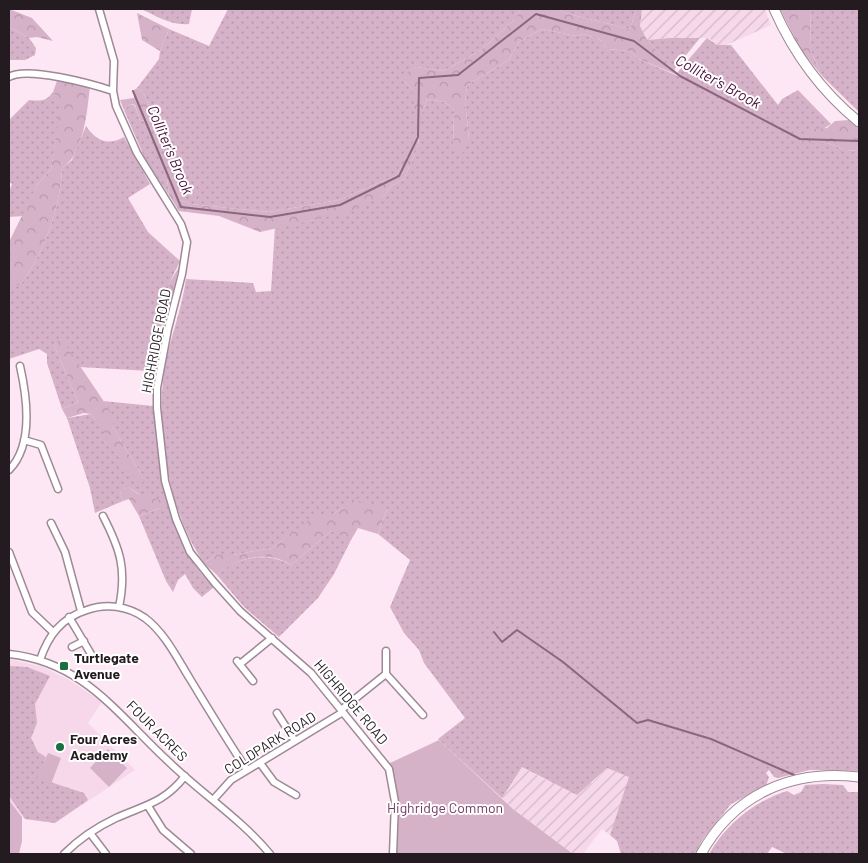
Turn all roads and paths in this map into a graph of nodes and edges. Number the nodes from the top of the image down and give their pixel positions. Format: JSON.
{"nodes":[{"id":1,"x":99,"y":9,"type":"edge"},
{"id":2,"x":774,"y":9,"type":"edge"},
{"id":3,"x":9,"y":77,"type":"edge"},
{"id":4,"x":113,"y":91,"type":"junction"},
{"id":5,"x":859,"y":122,"type":"edge"},
{"id":6,"x":20,"y":366,"type":"dead end"},
{"id":7,"x":24,"y":440,"type":"junction"},
{"id":8,"x":9,"y":470,"type":"edge"},
{"id":9,"x":58,"y":489,"type":"dead end"},
{"id":10,"x":103,"y":516,"type":"dead end"},
{"id":11,"x":51,"y":524,"type":"dead end"},
{"id":12,"x":9,"y":552,"type":"edge"},
{"id":13,"x":119,"y":607,"type":"junction"},
{"id":14,"x":81,"y":612,"type":"junction"},
{"id":15,"x":69,"y":617,"type":"junction"},
{"id":16,"x":53,"y":632,"type":"junction"},
{"id":17,"x":272,"y":638,"type":"junction"},
{"id":18,"x":84,"y":641,"type":"junction"},
{"id":19,"x":72,"y":648,"type":"dead end"},
{"id":20,"x":386,"y":651,"type":"dead end"},
{"id":21,"x":9,"y":654,"type":"edge"},
{"id":22,"x":91,"y":654,"type":"dead end"},
{"id":23,"x":40,"y":660,"type":"junction"},
{"id":24,"x":386,"y":674,"type":"junction"},
{"id":25,"x":253,"y":681,"type":"dead end"},
{"id":26,"x":342,"y":711,"type":"junction"},
{"id":27,"x":277,"y":713,"type":"dead end"},
{"id":28,"x":423,"y":715,"type":"dead end"},
{"id":29,"x":296,"y":741,"type":"junction"},
{"id":30,"x":260,"y":763,"type":"junction"},
{"id":31,"x":247,"y":770,"type":"junction"},
{"id":32,"x":185,"y":776,"type":"junction"},
{"id":33,"x":859,"y":777,"type":"edge"},
{"id":34,"x":296,"y":795,"type":"dead end"},
{"id":35,"x":213,"y":800,"type":"junction"},
{"id":36,"x":148,"y":806,"type":"junction"},
{"id":37,"x":90,"y":833,"type":"junction"},
{"id":38,"x":64,"y":854,"type":"edge"},
{"id":39,"x":106,"y":854,"type":"edge"},
{"id":40,"x":191,"y":854,"type":"edge"},
{"id":41,"x":270,"y":854,"type":"edge"},
{"id":42,"x":393,"y":854,"type":"edge"},
{"id":43,"x":701,"y":854,"type":"edge"}],
"edges":[{"from":1,"to":4,"type":"street","name":"HIGHRIDGE ROAD"},
{"from":2,"to":5,"type":"highway"},
{"from":3,"to":4,"type":"street"},
{"from":4,"to":17,"type":"street","name":"HIGHRIDGE ROAD"},
{"from":6,"to":7,"type":"street"},
{"from":7,"to":8,"type":"street"},
{"from":7,"to":9,"type":"street"},
{"from":10,"to":13,"type":"street"},
{"from":11,"to":14,"type":"street"},
{"from":12,"to":16,"type":"street"},
{"from":13,"to":14,"type":"street"},
{"from":13,"to":31,"type":"street"},
{"from":14,"to":15,"type":"street"},
{"from":15,"to":16,"type":"street"},
{"from":15,"to":18,"type":"street"},
{"from":16,"to":23,"type":"street"},
{"from":17,"to":25,"type":"street"},
{"from":17,"to":26,"type":"street","name":"HIGHRIDGE ROAD"},
{"from":18,"to":19,"type":"street"},
{"from":18,"to":22,"type":"street"},
{"from":20,"to":24,"type":"street"},
{"from":21,"to":23,"type":"street","name":"FOUR ACRES"},
{"from":23,"to":32,"type":"street","name":"FOUR ACRES"},
{"from":24,"to":26,"type":"street","name":"COLDPARK ROAD"},
{"from":24,"to":28,"type":"street"},
{"from":26,"to":29,"type":"street","name":"COLDPARK ROAD"},
{"from":26,"to":42,"type":"street","name":"HIGHRIDGE ROAD"},
{"from":27,"to":29,"type":"street"},
{"from":29,"to":30,"type":"street","name":"COLDPARK ROAD"},
{"from":30,"to":31,"type":"street","name":"COLDPARK ROAD"},
{"from":30,"to":34,"type":"street"},
{"from":31,"to":35,"type":"street","name":"COLDPARK ROAD"},
{"from":32,"to":35,"type":"street","name":"FOUR ACRES"},
{"from":32,"to":36,"type":"street"},
{"from":33,"to":43,"type":"highway"},
{"from":35,"to":41,"type":"street","name":"FOUR ACRES"},
{"from":36,"to":37,"type":"street"},
{"from":36,"to":40,"type":"street"},
{"from":37,"to":38,"type":"street"},
{"from":37,"to":39,"type":"street"}]}
